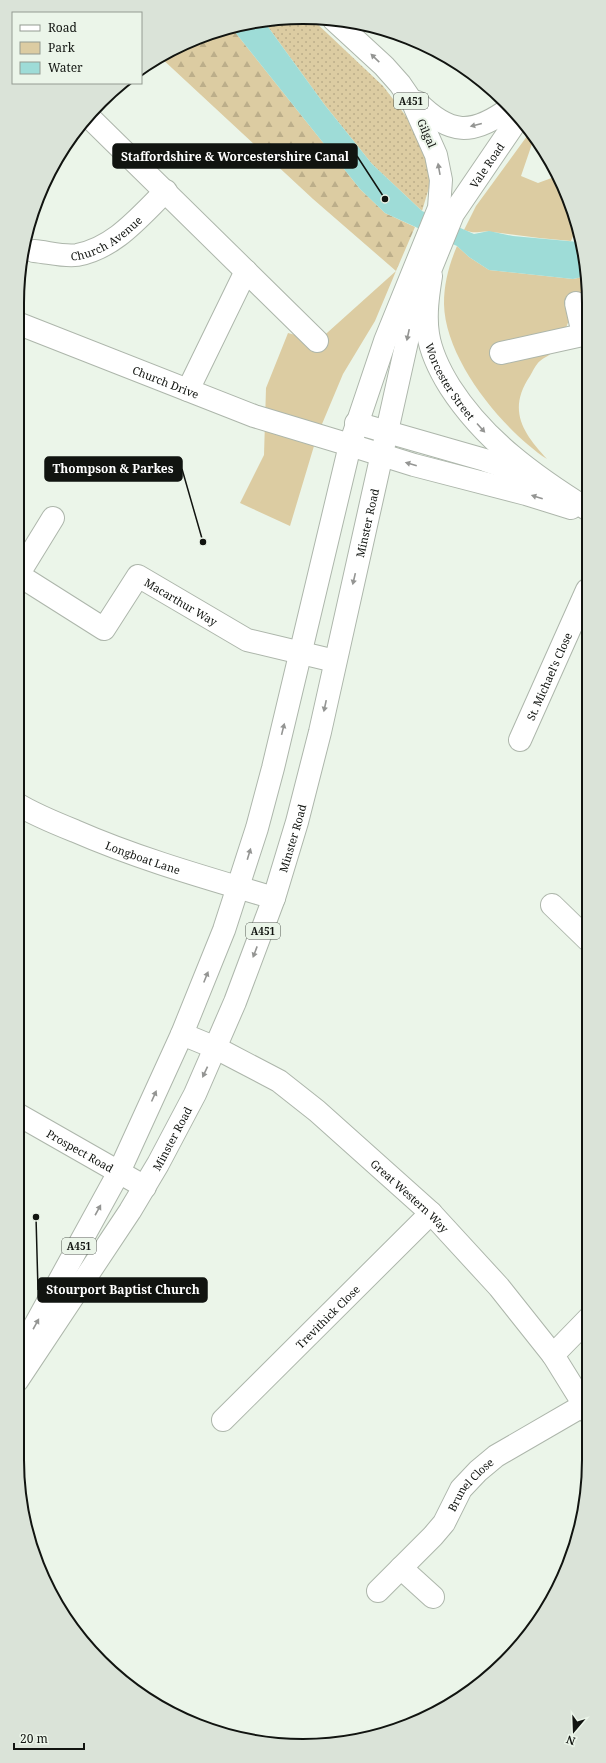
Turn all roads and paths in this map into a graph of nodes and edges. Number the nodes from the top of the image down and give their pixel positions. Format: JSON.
{"nodes":[{"id":1,"x":341,"y":26,"type":"edge"},
{"id":2,"x":400,"y":84,"type":"junction"},
{"id":3,"x":505,"y":111,"type":"edge"},
{"id":4,"x":92,"y":120,"type":"edge"},
{"id":5,"x":515,"y":121,"type":"edge"},
{"id":6,"x":166,"y":191,"type":"junction"},
{"id":7,"x":446,"y":211,"type":"junction"},
{"id":8,"x":434,"y":245,"type":"junction"},
{"id":9,"x":34,"y":251,"type":"dead end"},
{"id":10,"x":246,"y":271,"type":"junction"},
{"id":11,"x":576,"y":303,"type":"dead end"},
{"id":12,"x":582,"y":324,"type":"edge"},
{"id":13,"x":24,"y":326,"type":"edge"},
{"id":14,"x":582,"y":335,"type":"edge"},
{"id":15,"x":318,"y":341,"type":"dead end"},
{"id":16,"x":500,"y":353,"type":"dead end"},
{"id":17,"x":188,"y":390,"type":"junction"},
{"id":18,"x":356,"y":423,"type":"junction"},
{"id":19,"x":388,"y":432,"type":"junction"},
{"id":20,"x":317,"y":436,"type":"junction"},
{"id":21,"x":350,"y":445,"type":"junction"},
{"id":22,"x":382,"y":456,"type":"junction"},
{"id":23,"x":540,"y":479,"type":"junction"},
{"id":24,"x":582,"y":506,"type":"edge"},
{"id":25,"x":582,"y":513,"type":"edge"},
{"id":26,"x":53,"y":518,"type":"dead end"},
{"id":27,"x":24,"y":564,"type":"edge"},
{"id":28,"x":24,"y":578,"type":"edge"},
{"id":29,"x":582,"y":601,"type":"edge"},
{"id":30,"x":301,"y":653,"type":"junction"},
{"id":31,"x":335,"y":661,"type":"junction"},
{"id":32,"x":520,"y":740,"type":"dead end"},
{"id":33,"x":24,"y":808,"type":"edge"},
{"id":34,"x":239,"y":888,"type":"junction"},
{"id":35,"x":274,"y":898,"type":"junction"},
{"id":36,"x":552,"y":906,"type":"dead end"},
{"id":37,"x":582,"y":934,"type":"edge"},
{"id":38,"x":182,"y":1034,"type":"junction"},
{"id":39,"x":216,"y":1048,"type":"junction"},
{"id":40,"x":24,"y":1118,"type":"edge"},
{"id":41,"x":119,"y":1172,"type":"junction"},
{"id":42,"x":144,"y":1188,"type":"junction"},
{"id":43,"x":431,"y":1213,"type":"junction"},
{"id":44,"x":582,"y":1325,"type":"edge"},
{"id":45,"x":24,"y":1345,"type":"edge"},
{"id":46,"x":553,"y":1355,"type":"junction"},
{"id":47,"x":24,"y":1371,"type":"edge"},
{"id":48,"x":582,"y":1401,"type":"edge"},
{"id":49,"x":582,"y":1412,"type":"edge"},
{"id":50,"x":223,"y":1420,"type":"dead end"},
{"id":51,"x":401,"y":1568,"type":"junction"},
{"id":52,"x":378,"y":1591,"type":"dead end"},
{"id":53,"x":433,"y":1597,"type":"dead end"}],
"edges":[{"from":2,"to":1,"type":"main road","name":"Gilgal","number":"A451","one_way":true},
{"from":3,"to":2,"type":"main road","one_way":true},
{"from":7,"to":2,"type":"main road","name":"Gilgal","number":"A451","one_way":true},
{"from":4,"to":6,"type":"main road"},
{"from":5,"to":7,"type":"main road","name":"Vale Road","number":"A451"},
{"from":6,"to":9,"type":"main road","name":"Church Avenue"},
{"from":6,"to":10,"type":"main road"},
{"from":7,"to":8,"type":"main road","number":"A451"},
{"from":8,"to":18,"type":"main road","number":"A451"},
{"from":8,"to":19,"type":"main road","name":"Minster Road","number":"A451","one_way":true},
{"from":8,"to":23,"type":"main road","name":"Worcester Street","one_way":true},
{"from":10,"to":15,"type":"main road"},
{"from":10,"to":17,"type":"main road"},
{"from":11,"to":12,"type":"main road"},
{"from":13,"to":17,"type":"main road","name":"Church Drive"},
{"from":14,"to":16,"type":"main road"},
{"from":17,"to":20,"type":"main road","name":"Church Drive"},
{"from":18,"to":19,"type":"main road","name":"Worcester Street"},
{"from":18,"to":20,"type":"main road"},
{"from":18,"to":21,"type":"main road","number":"A451"},
{"from":19,"to":22,"type":"main road","name":"Minster Road","number":"A451"},
{"from":19,"to":23,"type":"main road","name":"Worcester Street"},
{"from":20,"to":21,"type":"main road","name":"Church Drive"},
{"from":21,"to":22,"type":"main road","name":"Church Drive"},
{"from":21,"to":30,"type":"main road","number":"A451"},
{"from":25,"to":22,"type":"main road","one_way":true},
{"from":22,"to":31,"type":"main road","name":"Minster Road","number":"A451","one_way":true},
{"from":23,"to":24,"type":"main road","name":"Worcester Street"},
{"from":26,"to":27,"type":"main road","name":"Macarthur Way"},
{"from":28,"to":30,"type":"main road","name":"Macarthur Way"},
{"from":29,"to":32,"type":"main road","name":"St. Michael's Close"},
{"from":30,"to":31,"type":"main road","name":"Macarthur Way"},
{"from":34,"to":30,"type":"main road","number":"A451","one_way":true},
{"from":31,"to":35,"type":"main road","name":"Minster Road","number":"A451","one_way":true},
{"from":33,"to":34,"type":"main road","name":"Longboat Lane"},
{"from":34,"to":35,"type":"main road","name":"Longboat Lane"},
{"from":38,"to":34,"type":"main road","number":"A451","one_way":true},
{"from":35,"to":39,"type":"main road","name":"Minster Road","number":"A451","one_way":true},
{"from":36,"to":37,"type":"main road"},
{"from":38,"to":39,"type":"main road","name":"Great Western Way"},
{"from":41,"to":38,"type":"main road","number":"A451","one_way":true},
{"from":39,"to":42,"type":"main road","name":"Minster Road","number":"A451","one_way":true},
{"from":39,"to":43,"type":"main road","name":"Great Western Way"},
{"from":40,"to":41,"type":"main road","name":"Prospect Road"},
{"from":41,"to":42,"type":"main road","name":"Prospect Road"},
{"from":45,"to":41,"type":"main road","number":"A451","one_way":true},
{"from":42,"to":47,"type":"main road","name":"Minster Road","number":"A451"},
{"from":43,"to":46,"type":"main road","name":"Great Western Way"},
{"from":43,"to":50,"type":"main road","name":"Trevithick Close"},
{"from":44,"to":46,"type":"main road"},
{"from":46,"to":48,"type":"main road","name":"Great Western Way"},
{"from":49,"to":51,"type":"main road","name":"Brunel Close"},
{"from":51,"to":52,"type":"main road","name":"Brunel Close"},
{"from":51,"to":53,"type":"main road"}]}
